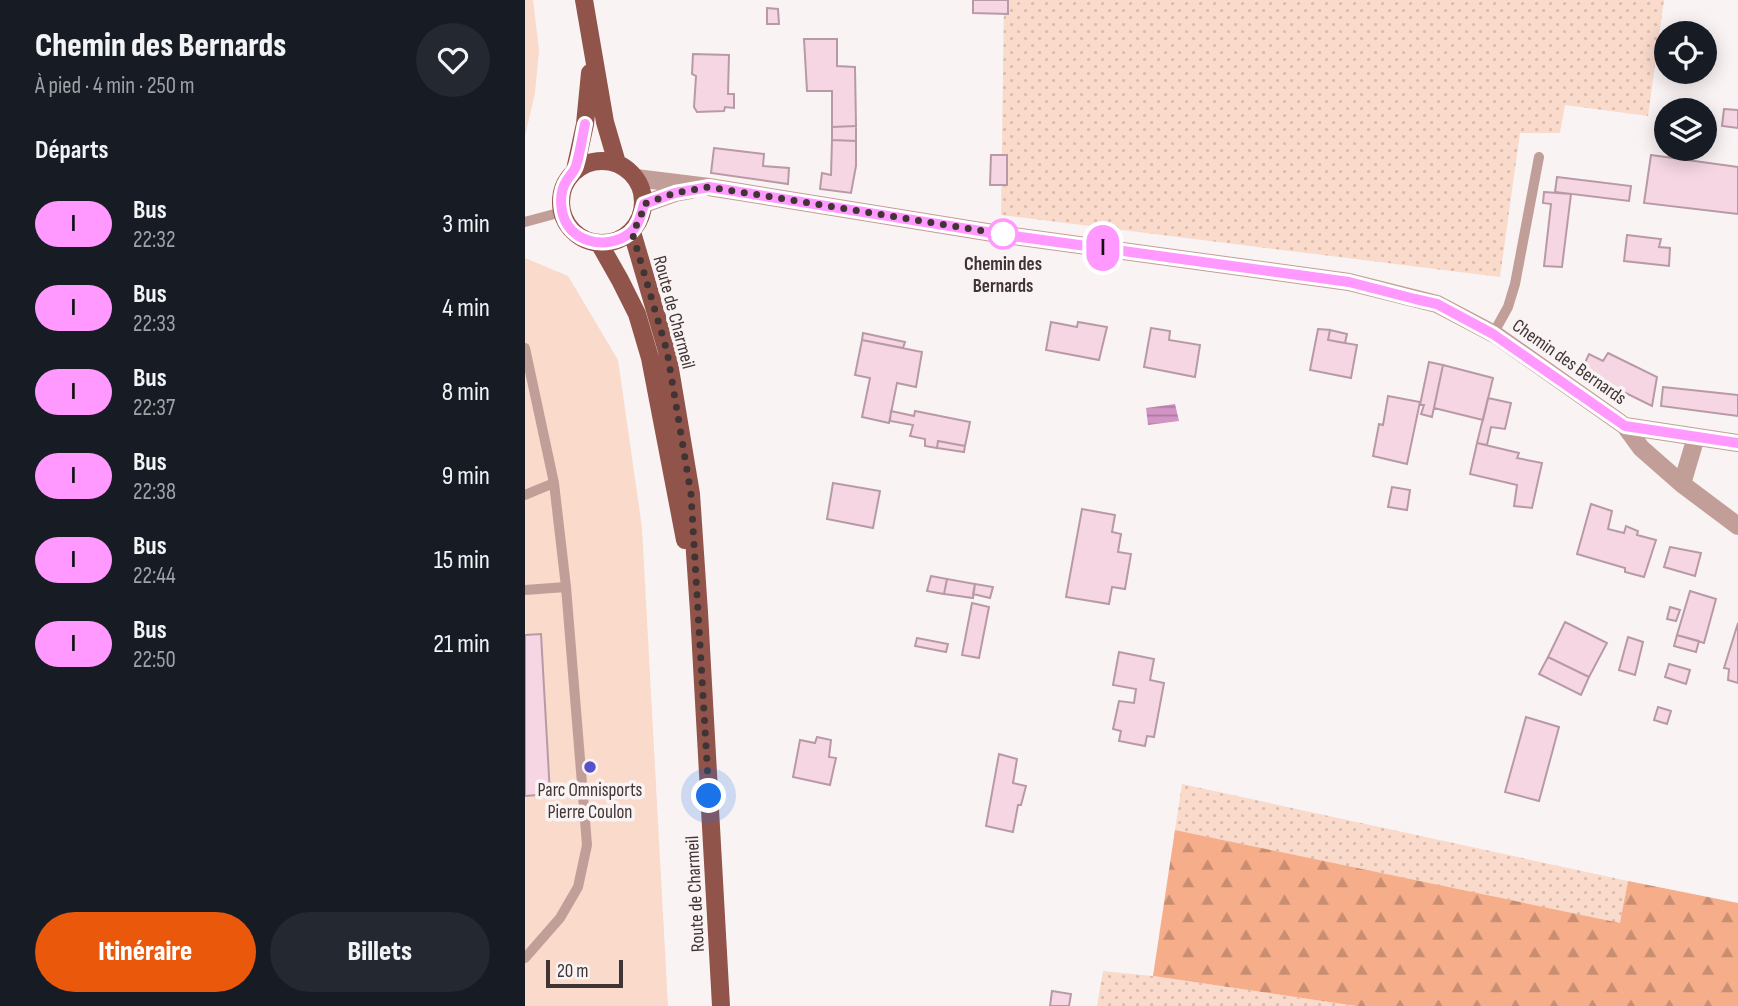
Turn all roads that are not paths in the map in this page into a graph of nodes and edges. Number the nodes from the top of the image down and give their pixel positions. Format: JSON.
{"nodes":[{"id":1,"x":584,"y":0,"type":"edge"},
{"id":2,"x":593,"y":45,"type":"junction"},
{"id":3,"x":1539,"y":157,"type":"dead end"},
{"id":4,"x":617,"y":163,"type":"junction"},
{"id":5,"x":575,"y":170,"type":"junction"},
{"id":6,"x":636,"y":178,"type":"junction"},
{"id":7,"x":709,"y":187,"type":"junction"},
{"id":8,"x":644,"y":204,"type":"junction"},
{"id":9,"x":562,"y":212,"type":"junction"},
{"id":10,"x":525,"y":222,"type":"edge"},
{"id":11,"x":632,"y":232,"type":"junction"},
{"id":12,"x":599,"y":243,"type":"junction"},
{"id":13,"x":1493,"y":334,"type":"junction"},
{"id":14,"x":525,"y":348,"type":"edge"},
{"id":15,"x":1625,"y":426,"type":"junction"},
{"id":16,"x":1696,"y":437,"type":"junction"},
{"id":17,"x":1738,"y":443,"type":"edge"},
{"id":18,"x":554,"y":483,"type":"junction"},
{"id":19,"x":1682,"y":484,"type":"junction"},
{"id":20,"x":525,"y":495,"type":"edge"},
{"id":21,"x":1738,"y":526,"type":"edge"},
{"id":22,"x":566,"y":587,"type":"junction"},
{"id":23,"x":525,"y":590,"type":"edge"},
{"id":24,"x":699,"y":612,"type":"junction"},
{"id":25,"x":525,"y":958,"type":"edge"},
{"id":26,"x":721,"y":1006,"type":"edge"}],
"edges":[{"from":1,"to":2,"type":"main road"},
{"from":2,"to":4,"type":"main road"},
{"from":2,"to":5,"type":"main road"},
{"from":3,"to":13,"type":"lane"},
{"from":4,"to":5,"type":"main road"},
{"from":4,"to":6,"type":"main road"},
{"from":5,"to":9,"type":"main road"},
{"from":6,"to":7,"type":"street","name":"Chemin des Bernards"},
{"from":6,"to":8,"type":"main road"},
{"from":7,"to":8,"type":"street","name":"Chemin des Bernards"},
{"from":7,"to":13,"type":"street","name":"Chemin des Bernards"},
{"from":8,"to":11,"type":"main road"},
{"from":9,"to":10,"type":"lane"},
{"from":9,"to":12,"type":"main road"},
{"from":11,"to":12,"type":"main road"},
{"from":11,"to":24,"type":"main road","name":"Route de Charmeil"},
{"from":12,"to":24,"type":"main road","name":"Route de Charmeil"},
{"from":13,"to":15,"type":"street","name":"Chemin des Bernards"},
{"from":14,"to":18,"type":"lane"},
{"from":15,"to":16,"type":"street"},
{"from":15,"to":19,"type":"street"},
{"from":16,"to":17,"type":"street"},
{"from":16,"to":19,"type":"street"},
{"from":18,"to":20,"type":"lane"},
{"from":18,"to":22,"type":"lane"},
{"from":19,"to":21,"type":"street"},
{"from":22,"to":23,"type":"lane"},
{"from":22,"to":25,"type":"lane"},
{"from":24,"to":26,"type":"main road","name":"Route de Charmeil"}]}
